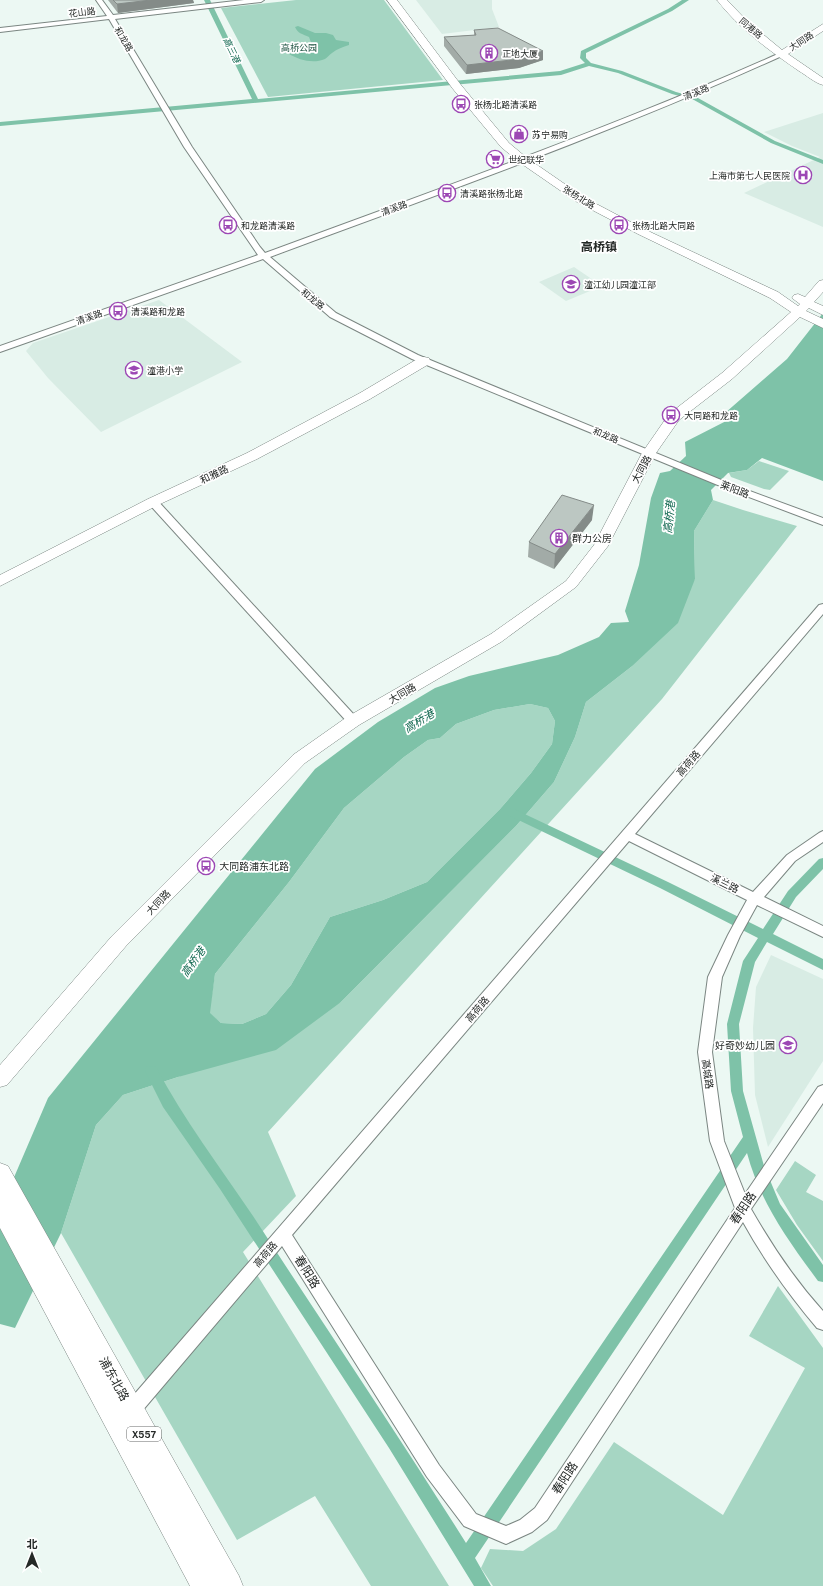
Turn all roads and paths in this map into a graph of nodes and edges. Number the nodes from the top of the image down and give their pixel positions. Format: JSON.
{"nodes":[{"id":1,"x":99,"y":0,"type":"edge"},
{"id":2,"x":261,"y":0,"type":"edge"},
{"id":3,"x":392,"y":0,"type":"edge"},
{"id":4,"x":402,"y":0,"type":"edge"},
{"id":5,"x":722,"y":0,"type":"edge"},
{"id":6,"x":111,"y":18,"type":"junction"},
{"id":7,"x":823,"y":27,"type":"edge"},
{"id":8,"x":0,"y":30,"type":"edge"},
{"id":9,"x":782,"y":54,"type":"junction"},
{"id":10,"x":459,"y":82,"type":"junction"},
{"id":11,"x":823,"y":82,"type":"edge"},
{"id":12,"x":529,"y":158,"type":"junction"},
{"id":13,"x":264,"y":256,"type":"junction"},
{"id":14,"x":823,"y":284,"type":"edge"},
{"id":15,"x":803,"y":307,"type":"junction"},
{"id":16,"x":820,"y":316,"type":"edge"},
{"id":17,"x":0,"y":348,"type":"edge"},
{"id":18,"x":424,"y":361,"type":"junction"},
{"id":19,"x":654,"y":455,"type":"junction"},
{"id":20,"x":153,"y":502,"type":"junction"},
{"id":21,"x":823,"y":522,"type":"edge"},
{"id":22,"x":0,"y":581,"type":"edge"},
{"id":23,"x":823,"y":607,"type":"edge"},
{"id":24,"x":353,"y":722,"type":"junction"},
{"id":25,"x":626,"y":835,"type":"junction"},
{"id":26,"x":823,"y":836,"type":"edge"},
{"id":27,"x":755,"y":898,"type":"junction"},
{"id":28,"x":823,"y":932,"type":"edge"},
{"id":29,"x":0,"y":1079,"type":"edge"},
{"id":30,"x":823,"y":1091,"type":"edge"},
{"id":31,"x":2,"y":1177,"type":"edge"},
{"id":32,"x":0,"y":1205,"type":"edge"},
{"id":33,"x":742,"y":1209,"type":"junction"},
{"id":34,"x":279,"y":1239,"type":"junction"},
{"id":35,"x":823,"y":1323,"type":"edge"},
{"id":36,"x":131,"y":1411,"type":"junction"},
{"id":37,"x":205,"y":1586,"type":"edge"},
{"id":38,"x":229,"y":1586,"type":"edge"}],
"edges":[{"from":1,"to":6,"type":"street","name":"和龙路"},
{"from":2,"to":6,"type":"street","name":"花山路"},
{"from":3,"to":10,"type":"street","name":"张杨北路"},
{"from":4,"to":10,"type":"street","name":"张杨北路"},
{"from":5,"to":9,"type":"street","name":"同港路"},
{"from":6,"to":8,"type":"street","name":"花山路"},
{"from":6,"to":13,"type":"street","name":"和龙路"},
{"from":7,"to":9,"type":"street","name":"大同路"},
{"from":9,"to":11,"type":"street","name":"大同路"},
{"from":9,"to":12,"type":"street","name":"清溪路"},
{"from":10,"to":12,"type":"street","name":"张杨北路"},
{"from":12,"to":13,"type":"street","name":"清溪路"},
{"from":12,"to":15,"type":"street","name":"张杨北路"},
{"from":13,"to":17,"type":"street","name":"清溪路"},
{"from":13,"to":18,"type":"street","name":"和龙路"},
{"from":14,"to":15,"type":"street","name":"大同路"},
{"from":15,"to":16,"type":"street","name":"张杨北路"},
{"from":15,"to":19,"type":"street","name":"大同路"},
{"from":18,"to":19,"type":"street","name":"和龙路"},
{"from":18,"to":20,"type":"street","name":"和雅路"},
{"from":19,"to":21,"type":"street","name":"莱阳路"},
{"from":19,"to":24,"type":"street","name":"大同路"},
{"from":20,"to":22,"type":"street","name":"和雅路"},
{"from":20,"to":24,"type":"street"},
{"from":23,"to":25,"type":"street","name":"高荷路"},
{"from":24,"to":29,"type":"street","name":"大同路"},
{"from":25,"to":27,"type":"street","name":"溪兰路"},
{"from":25,"to":34,"type":"street","name":"高荷路"},
{"from":26,"to":27,"type":"street","name":"高城路"},
{"from":27,"to":28,"type":"street","name":"溪兰路"},
{"from":27,"to":33,"type":"street","name":"高城路"},
{"from":30,"to":33,"type":"street","name":"春阳路"},
{"from":31,"to":36,"type":"main road","name":"浦东北路","number":"X557"},
{"from":32,"to":37,"type":"main road","name":"浦东北路","number":"X557"},
{"from":33,"to":34,"type":"street","name":"春阳路"},
{"from":33,"to":35,"type":"street","name":"高城路"},
{"from":34,"to":36,"type":"street","name":"高荷路"},
{"from":36,"to":38,"type":"main road","name":"浦东北路","number":"X557"}]}
